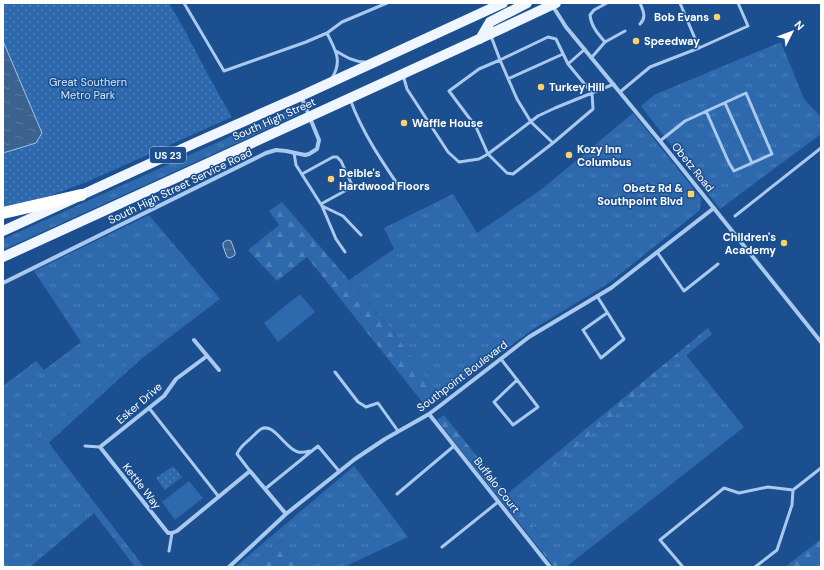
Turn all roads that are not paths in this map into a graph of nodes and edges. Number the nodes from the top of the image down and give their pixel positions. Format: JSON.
{"nodes":[{"id":1,"x":184,"y":3,"type":"edge"},
{"id":2,"x":388,"y":3,"type":"edge"},
{"id":3,"x":503,"y":3,"type":"edge"},
{"id":4,"x":527,"y":3,"type":"edge"},
{"id":5,"x":607,"y":3,"type":"edge"},
{"id":6,"x":640,"y":3,"type":"edge"},
{"id":7,"x":680,"y":3,"type":"edge"},
{"id":8,"x":738,"y":3,"type":"edge"},
{"id":9,"x":553,"y":4,"type":"edge"},
{"id":10,"x":640,"y":24,"type":"dead end"},
{"id":11,"x":625,"y":31,"type":"dead end"},
{"id":12,"x":327,"y":33,"type":"junction"},
{"id":13,"x":490,"y":34,"type":"junction"},
{"id":14,"x":480,"y":39,"type":"junction"},
{"id":15,"x":605,"y":42,"type":"junction"},
{"id":16,"x":699,"y":48,"type":"junction"},
{"id":17,"x":585,"y":49,"type":"junction"},
{"id":18,"x":336,"y":51,"type":"junction"},
{"id":19,"x":563,"y":54,"type":"junction"},
{"id":20,"x":592,"y":58,"type":"junction"},
{"id":21,"x":500,"y":60,"type":"junction"},
{"id":22,"x":374,"y":62,"type":"junction"},
{"id":23,"x":568,"y":64,"type":"junction"},
{"id":24,"x":403,"y":74,"type":"junction"},
{"id":25,"x":508,"y":79,"type":"junction"},
{"id":26,"x":330,"y":82,"type":"junction"},
{"id":27,"x":614,"y":84,"type":"junction"},
{"id":28,"x":620,"y":92,"type":"junction"},
{"id":29,"x":592,"y":93,"type":"junction"},
{"id":30,"x":301,"y":96,"type":"junction"},
{"id":31,"x":350,"y":98,"type":"junction"},
{"id":32,"x":724,"y":103,"type":"junction"},
{"id":33,"x":706,"y":111,"type":"junction"},
{"id":34,"x":309,"y":117,"type":"junction"},
{"id":35,"x":531,"y":122,"type":"junction"},
{"id":36,"x":660,"y":141,"type":"junction"},
{"id":37,"x":553,"y":143,"type":"junction"},
{"id":38,"x":821,"y":148,"type":"edge"},
{"id":39,"x":294,"y":153,"type":"junction"},
{"id":40,"x":488,"y":154,"type":"junction"},
{"id":41,"x":752,"y":163,"type":"junction"},
{"id":42,"x":302,"y":174,"type":"junction"},
{"id":43,"x":400,"y":188,"type":"dead end"},
{"id":44,"x":81,"y":195,"type":"junction"},
{"id":45,"x":321,"y":205,"type":"junction"},
{"id":46,"x":714,"y":208,"type":"junction"},
{"id":47,"x":3,"y":213,"type":"edge"},
{"id":48,"x":735,"y":216,"type":"dead end"},
{"id":49,"x":3,"y":231,"type":"edge"},
{"id":50,"x":361,"y":236,"type":"dead end"},
{"id":51,"x":345,"y":252,"type":"dead end"},
{"id":52,"x":657,"y":252,"type":"junction"},
{"id":53,"x":3,"y":257,"type":"edge"},
{"id":54,"x":718,"y":264,"type":"dead end"},
{"id":55,"x":3,"y":283,"type":"edge"},
{"id":56,"x":597,"y":296,"type":"junction"},
{"id":57,"x":607,"y":313,"type":"junction"},
{"id":58,"x":194,"y":340,"type":"dead end"},
{"id":59,"x":821,"y":342,"type":"edge"},
{"id":60,"x":207,"y":356,"type":"junction"},
{"id":61,"x":501,"y":359,"type":"junction"},
{"id":62,"x":219,"y":370,"type":"dead end"},
{"id":63,"x":335,"y":372,"type":"dead end"},
{"id":64,"x":517,"y":380,"type":"junction"},
{"id":65,"x":148,"y":408,"type":"junction"},
{"id":66,"x":429,"y":414,"type":"junction"},
{"id":67,"x":398,"y":432,"type":"junction"},
{"id":68,"x":85,"y":446,"type":"dead end"},
{"id":69,"x":454,"y":446,"type":"junction"},
{"id":70,"x":100,"y":447,"type":"junction"},
{"id":71,"x":310,"y":451,"type":"junction"},
{"id":72,"x":821,"y":468,"type":"edge"},
{"id":73,"x":250,"y":471,"type":"junction"},
{"id":74,"x":339,"y":471,"type":"junction"},
{"id":75,"x":265,"y":489,"type":"junction"},
{"id":76,"x":793,"y":490,"type":"junction"},
{"id":77,"x":397,"y":494,"type":"dead end"},
{"id":78,"x":219,"y":497,"type":"junction"},
{"id":79,"x":498,"y":502,"type":"junction"},
{"id":80,"x":286,"y":514,"type":"junction"},
{"id":81,"x":172,"y":533,"type":"junction"},
{"id":82,"x":442,"y":547,"type":"dead end"},
{"id":83,"x":169,"y":551,"type":"dead end"},
{"id":84,"x":228,"y":567,"type":"edge"},
{"id":85,"x":550,"y":567,"type":"edge"},
{"id":86,"x":683,"y":567,"type":"edge"},
{"id":87,"x":756,"y":567,"type":"edge"}],
"edges":[{"from":1,"to":12,"type":"lane"},
{"from":2,"to":12,"type":"lane"},
{"from":3,"to":22,"type":"main road","name":"South High Street","number":"US 23"},
{"from":4,"to":14,"type":"main road"},
{"from":5,"to":15,"type":"lane"},
{"from":6,"to":10,"type":"lane"},
{"from":7,"to":16,"type":"lane"},
{"from":8,"to":16,"type":"lane"},
{"from":9,"to":13,"type":"main road","name":"South High Street","number":"US 23"},
{"from":9,"to":17,"type":"street","name":"Obetz Road"},
{"from":11,"to":15,"type":"lane"},
{"from":12,"to":18,"type":"lane"},
{"from":13,"to":14,"type":"main road","name":"South High Street","number":"US 23"},
{"from":13,"to":21,"type":"lane"},
{"from":14,"to":24,"type":"main road","name":"South High Street","number":"US 23"},
{"from":15,"to":20,"type":"lane"},
{"from":16,"to":28,"type":"lane"},
{"from":17,"to":20,"type":"street","name":"Obetz Road"},
{"from":17,"to":23,"type":"lane"},
{"from":18,"to":22,"type":"lane"},
{"from":18,"to":26,"type":"lane"},
{"from":19,"to":21,"type":"lane"},
{"from":19,"to":23,"type":"lane"},
{"from":19,"to":25,"type":"lane"},
{"from":20,"to":27,"type":"street","name":"Obetz Road"},
{"from":21,"to":25,"type":"lane"},
{"from":21,"to":40,"type":"lane"},
{"from":22,"to":26,"type":"main road","name":"South High Street","number":"US 23"},
{"from":23,"to":29,"type":"lane"},
{"from":24,"to":31,"type":"main road","name":"South High Street","number":"US 23"},
{"from":24,"to":40,"type":"lane"},
{"from":25,"to":35,"type":"lane"},
{"from":26,"to":30,"type":"main road","name":"South High Street","number":"US 23"},
{"from":27,"to":28,"type":"street","name":"Obetz Road"},
{"from":27,"to":29,"type":"lane"},
{"from":28,"to":36,"type":"street","name":"Obetz Road"},
{"from":29,"to":35,"type":"lane"},
{"from":29,"to":37,"type":"lane"},
{"from":30,"to":34,"type":"street","name":"South High Street Service Road"},
{"from":30,"to":44,"type":"main road","name":"South High Street","number":"US 23"},
{"from":31,"to":34,"type":"main road","name":"South High Street","number":"US 23"},
{"from":31,"to":43,"type":"lane"},
{"from":32,"to":33,"type":"lane"},
{"from":32,"to":41,"type":"lane"},
{"from":32,"to":41,"type":"lane"},
{"from":33,"to":36,"type":"lane"},
{"from":33,"to":41,"type":"lane"},
{"from":34,"to":39,"type":"street","name":"South High Street Service Road"},
{"from":34,"to":53,"type":"main road","name":"South High Street","number":"US 23"},
{"from":35,"to":37,"type":"lane"},
{"from":35,"to":40,"type":"lane"},
{"from":36,"to":46,"type":"street","name":"Obetz Road"},
{"from":37,"to":40,"type":"lane"},
{"from":38,"to":48,"type":"lane"},
{"from":39,"to":42,"type":"lane"},
{"from":39,"to":55,"type":"street","name":"South High Street Service Road"},
{"from":42,"to":45,"type":"lane"},
{"from":42,"to":45,"type":"lane"},
{"from":44,"to":47,"type":"highway"},
{"from":44,"to":49,"type":"main road","name":"South High Street","number":"US 23"},
{"from":45,"to":50,"type":"lane"},
{"from":45,"to":51,"type":"lane"},
{"from":46,"to":52,"type":"street","name":"Southpoint Boulevard"},
{"from":46,"to":59,"type":"street","name":"Obetz Road"},
{"from":52,"to":54,"type":"lane"},
{"from":52,"to":56,"type":"street","name":"Southpoint Boulevard"},
{"from":56,"to":57,"type":"lane"},
{"from":56,"to":61,"type":"street","name":"Southpoint Boulevard"},
{"from":57,"to":57,"type":"lane"},
{"from":58,"to":60,"type":"street"},
{"from":60,"to":62,"type":"street"},
{"from":60,"to":65,"type":"street","name":"Esker Drive"},
{"from":61,"to":64,"type":"lane"},
{"from":61,"to":66,"type":"street","name":"Southpoint Boulevard"},
{"from":63,"to":67,"type":"lane"},
{"from":64,"to":64,"type":"lane"},
{"from":65,"to":70,"type":"street","name":"Esker Drive"},
{"from":65,"to":78,"type":"lane"},
{"from":66,"to":67,"type":"street","name":"Southpoint Boulevard"},
{"from":66,"to":69,"type":"street","name":"Buffalo Court"},
{"from":67,"to":74,"type":"street","name":"Southpoint Boulevard"},
{"from":68,"to":70,"type":"lane"},
{"from":69,"to":77,"type":"lane"},
{"from":69,"to":79,"type":"street","name":"Buffalo Court"},
{"from":70,"to":81,"type":"street","name":"Kettle Way"},
{"from":71,"to":73,"type":"lane"},
{"from":71,"to":74,"type":"lane"},
{"from":71,"to":75,"type":"lane"},
{"from":72,"to":76,"type":"lane"},
{"from":73,"to":75,"type":"street"},
{"from":73,"to":78,"type":"street"},
{"from":74,"to":80,"type":"street","name":"Southpoint Boulevard"},
{"from":75,"to":80,"type":"street"},
{"from":76,"to":86,"type":"lane"},
{"from":76,"to":87,"type":"lane"},
{"from":78,"to":81,"type":"street"},
{"from":79,"to":82,"type":"lane"},
{"from":79,"to":85,"type":"street","name":"Buffalo Court"},
{"from":80,"to":84,"type":"street","name":"Southpoint Boulevard"},
{"from":81,"to":83,"type":"lane"}]}
